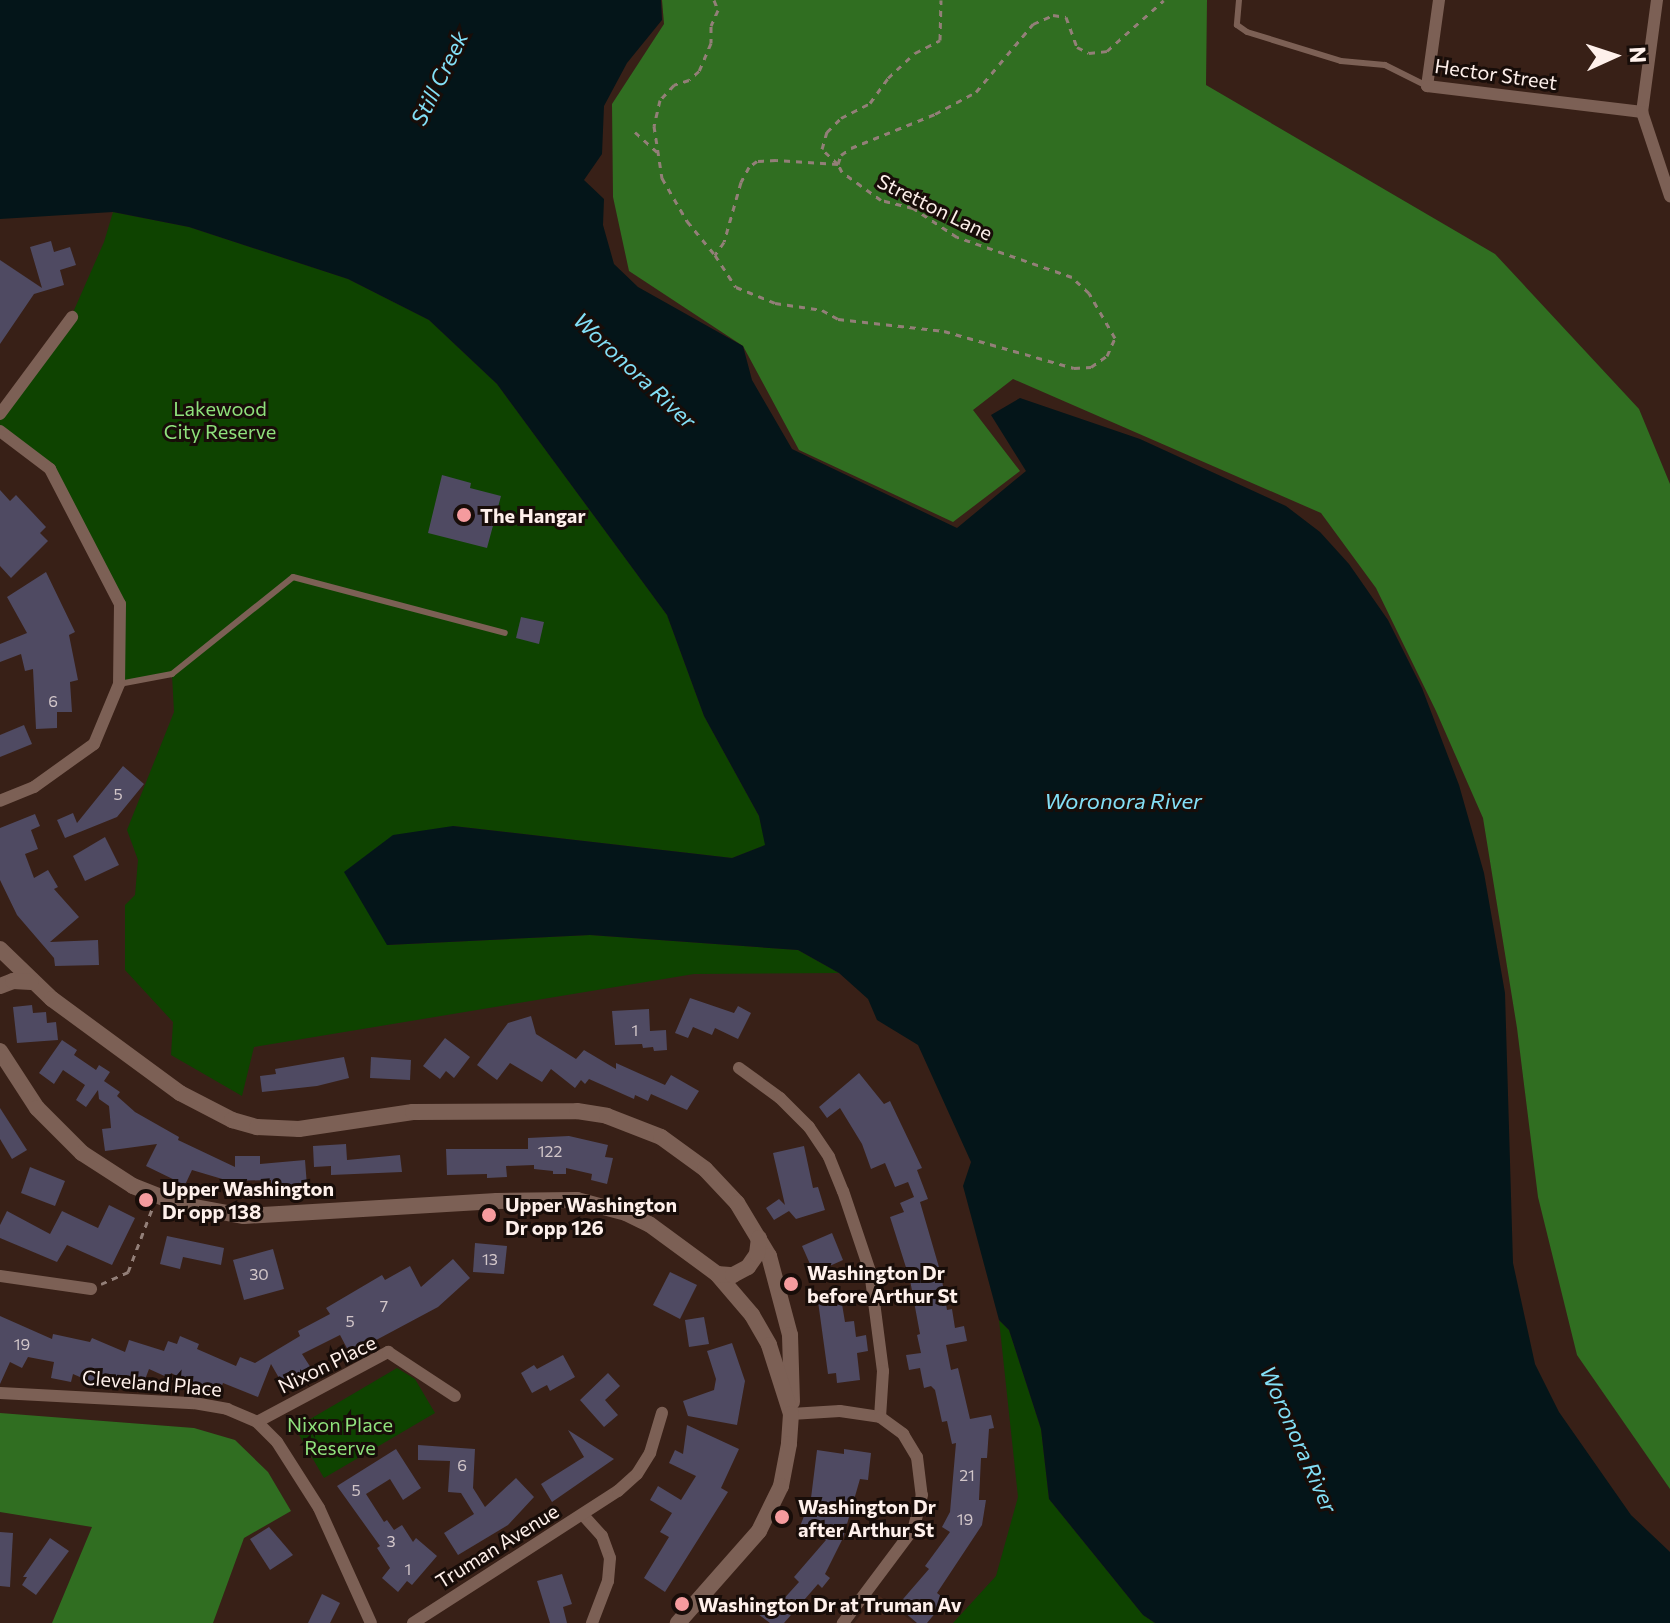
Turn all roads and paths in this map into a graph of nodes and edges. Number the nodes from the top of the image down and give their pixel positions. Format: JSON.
{"nodes":[{"id":1,"x":714,"y":0,"type":"edge"},
{"id":2,"x":941,"y":0,"type":"edge"},
{"id":3,"x":1164,"y":0,"type":"edge"},
{"id":4,"x":1239,"y":0,"type":"edge"},
{"id":5,"x":1439,"y":0,"type":"edge"},
{"id":6,"x":1657,"y":0,"type":"edge"},
{"id":7,"x":1427,"y":86,"type":"junction"},
{"id":8,"x":1642,"y":112,"type":"junction"},
{"id":9,"x":635,"y":132,"type":"dead end"},
{"id":10,"x":657,"y":152,"type":"junction"},
{"id":11,"x":838,"y":164,"type":"junction"},
{"id":12,"x":1670,"y":196,"type":"edge"},
{"id":13,"x":715,"y":255,"type":"junction"},
{"id":14,"x":72,"y":317,"type":"dead end"},
{"id":15,"x":0,"y":414,"type":"edge"},
{"id":16,"x":0,"y":431,"type":"edge"},
{"id":17,"x":505,"y":633,"type":"dead end"},
{"id":18,"x":119,"y":684,"type":"junction"},
{"id":19,"x":0,"y":801,"type":"edge"},
{"id":20,"x":0,"y":949,"type":"edge"},
{"id":21,"x":31,"y":982,"type":"junction"},
{"id":22,"x":0,"y":986,"type":"edge"},
{"id":23,"x":0,"y":1051,"type":"edge"},
{"id":24,"x":739,"y":1068,"type":"dead end"},
{"id":25,"x":157,"y":1197,"type":"junction"},
{"id":26,"x":759,"y":1238,"type":"junction"},
{"id":27,"x":717,"y":1274,"type":"junction"},
{"id":28,"x":0,"y":1276,"type":"edge"},
{"id":29,"x":91,"y":1289,"type":"joint"},
{"id":30,"x":0,"y":1393,"type":"edge"},
{"id":31,"x":455,"y":1396,"type":"dead end"},
{"id":32,"x":662,"y":1413,"type":"dead end"},
{"id":33,"x":791,"y":1414,"type":"junction"},
{"id":34,"x":880,"y":1417,"type":"junction"},
{"id":35,"x":257,"y":1422,"type":"junction"},
{"id":36,"x":583,"y":1515,"type":"junction"},
{"id":37,"x":371,"y":1623,"type":"edge"},
{"id":38,"x":413,"y":1623,"type":"edge"},
{"id":39,"x":592,"y":1623,"type":"edge"},
{"id":40,"x":678,"y":1623,"type":"edge"},
{"id":41,"x":843,"y":1623,"type":"edge"}],
"edges":[{"from":1,"to":10,"type":"path"},
{"from":2,"to":11,"type":"path"},
{"from":3,"to":11,"type":"path"},
{"from":4,"to":7,"type":"lane","name":"Hector Street"},
{"from":5,"to":7,"type":"street"},
{"from":6,"to":8,"type":"street"},
{"from":7,"to":8,"type":"street","name":"Hector Street"},
{"from":8,"to":12,"type":"street"},
{"from":9,"to":10,"type":"path"},
{"from":10,"to":13,"type":"path"},
{"from":11,"to":13,"type":"path"},
{"from":11,"to":13,"type":"path","name":"Stretton Lane"},
{"from":14,"to":15,"type":"street"},
{"from":16,"to":18,"type":"street"},
{"from":17,"to":18,"type":"lane"},
{"from":18,"to":19,"type":"street"},
{"from":20,"to":21,"type":"street"},
{"from":21,"to":22,"type":"street"},
{"from":21,"to":26,"type":"street"},
{"from":23,"to":25,"type":"street"},
{"from":24,"to":34,"type":"street"},
{"from":25,"to":27,"type":"street"},
{"from":25,"to":29,"type":"path"},
{"from":26,"to":27,"type":"street"},
{"from":26,"to":33,"type":"street"},
{"from":27,"to":33,"type":"street"},
{"from":28,"to":29,"type":"street"},
{"from":30,"to":35,"type":"street","name":"Cleveland Place"},
{"from":31,"to":35,"type":"street","name":"Nixon Place"},
{"from":32,"to":36,"type":"street"},
{"from":33,"to":34,"type":"street"},
{"from":33,"to":40,"type":"street"},
{"from":34,"to":41,"type":"street"},
{"from":35,"to":37,"type":"street","name":"Cleveland Place"},
{"from":36,"to":38,"type":"street","name":"Truman Avenue"},
{"from":36,"to":39,"type":"street","name":"Truman Avenue"}]}
